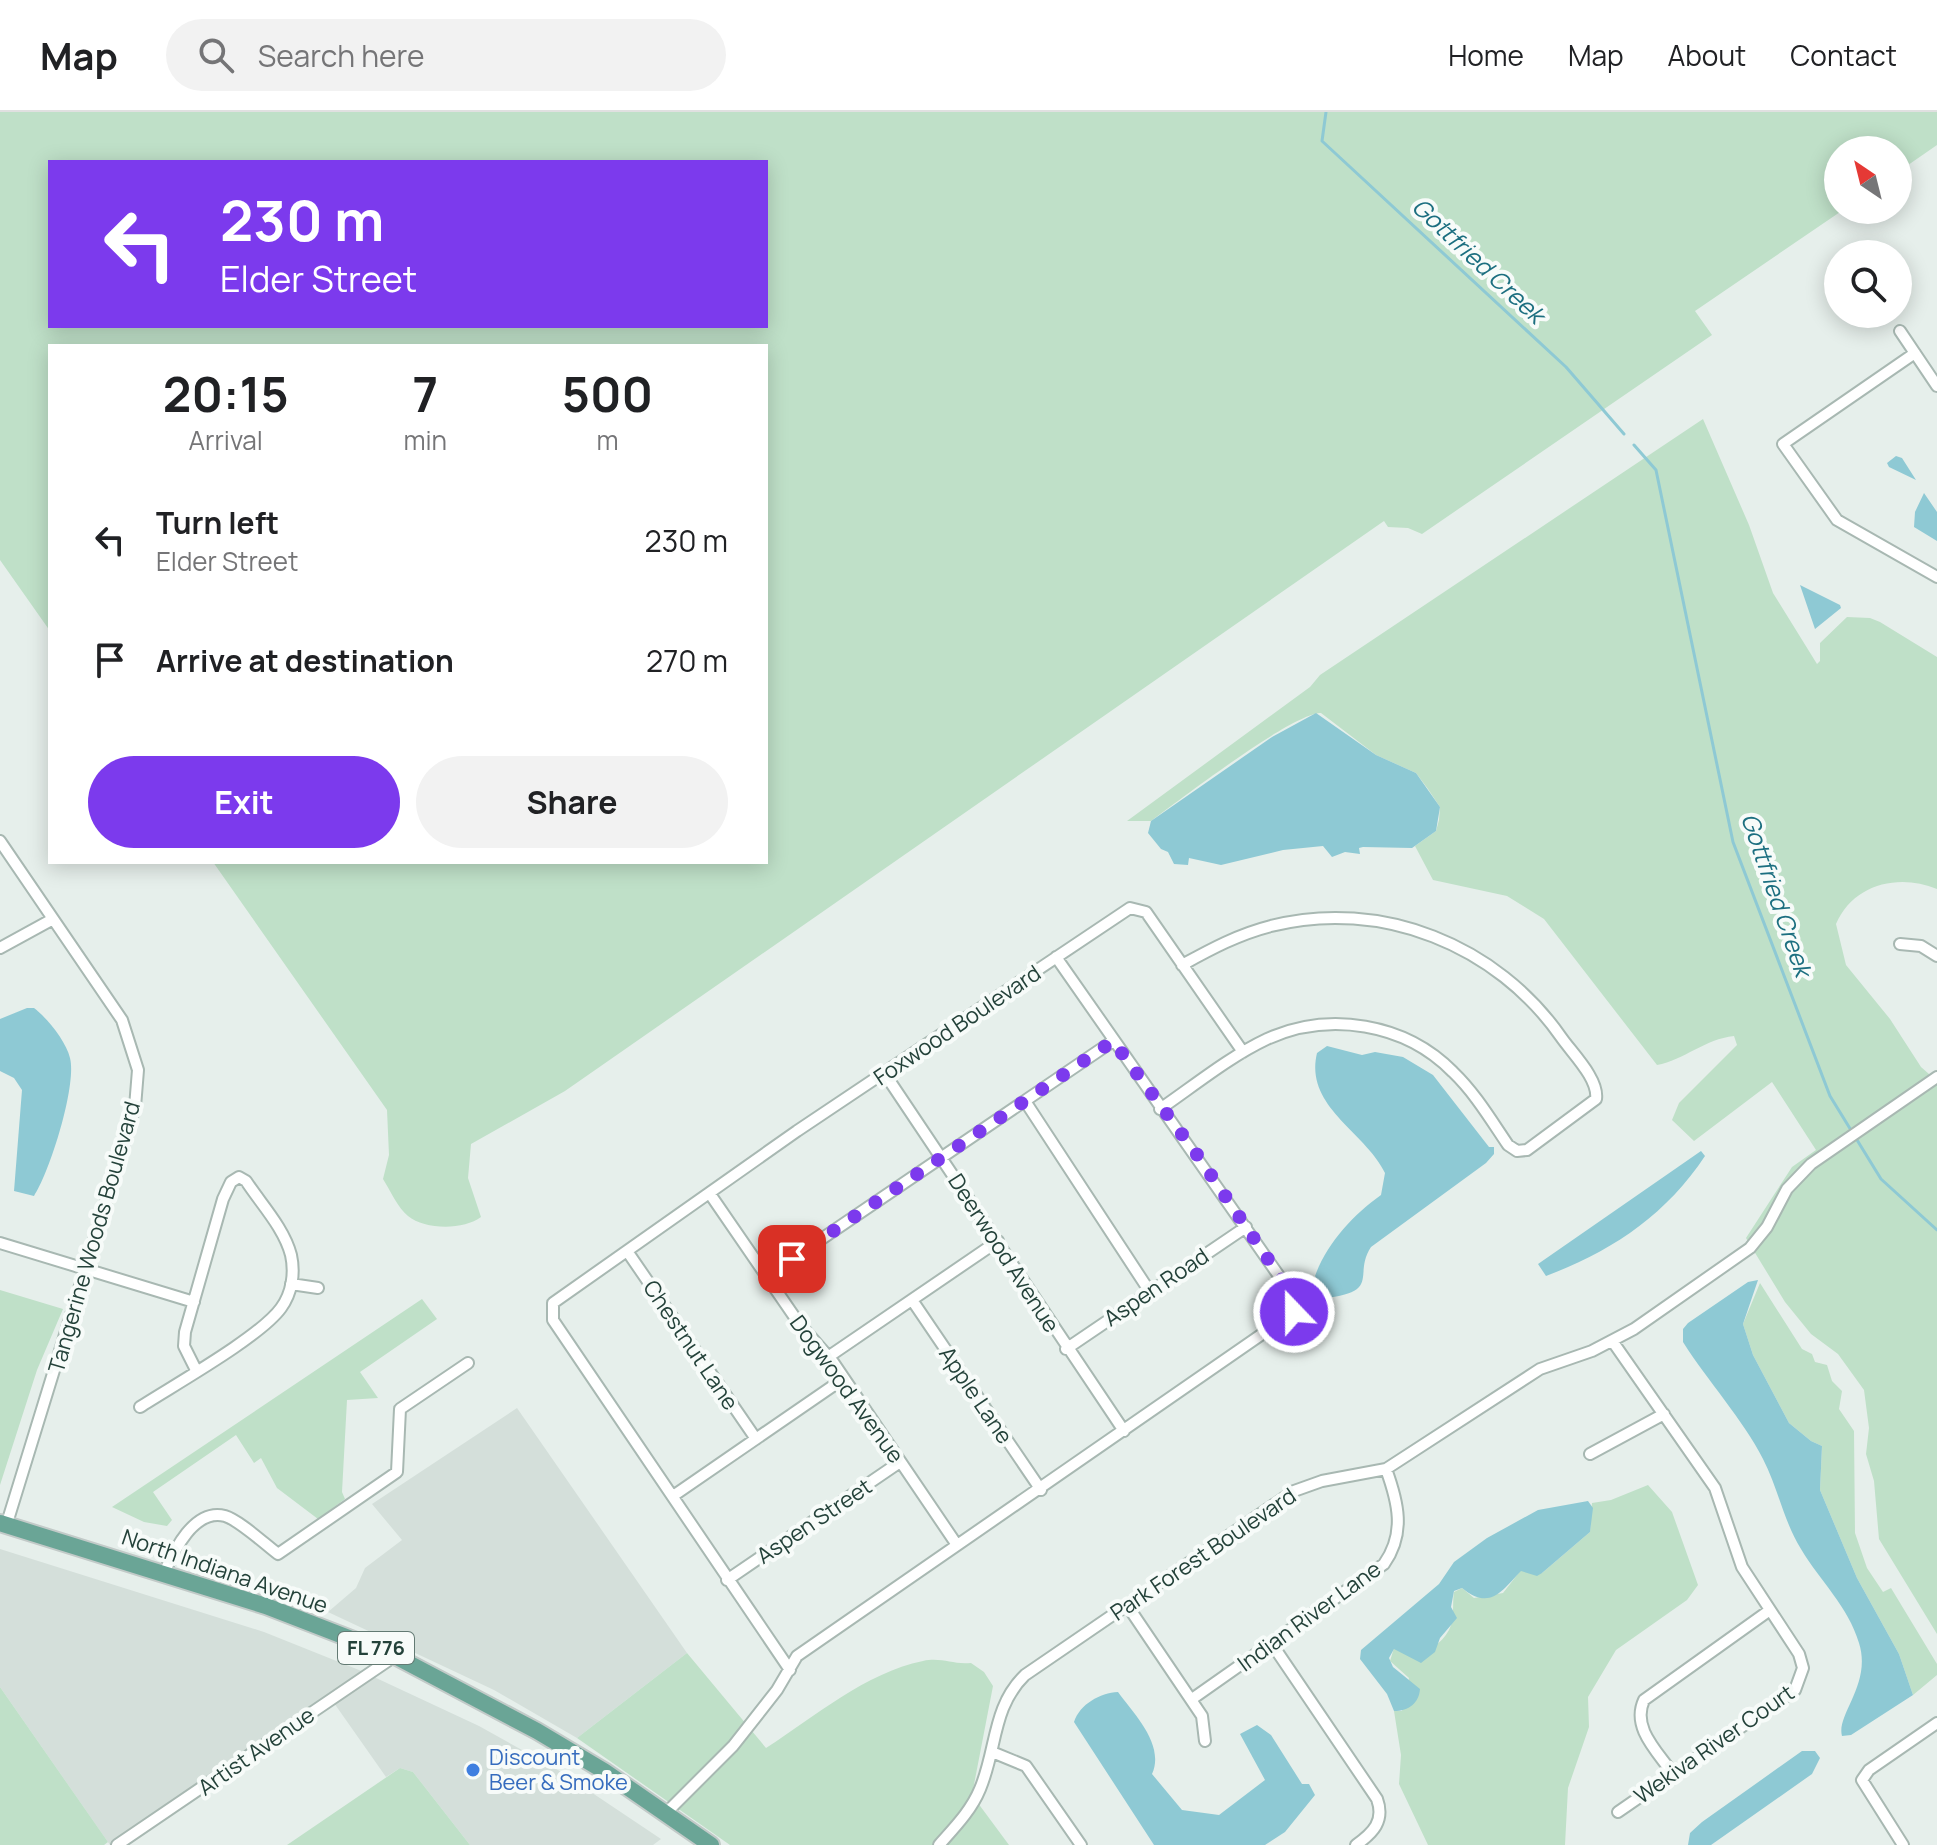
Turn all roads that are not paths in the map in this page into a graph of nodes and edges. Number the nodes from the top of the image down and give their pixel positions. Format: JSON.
{"nodes":[{"id":1,"x":1900,"y":331,"type":"dead end"},
{"id":2,"x":1915,"y":353,"type":"junction"},
{"id":3,"x":1937,"y":386,"type":"edge"},
{"id":4,"x":1937,"y":577,"type":"edge"},
{"id":5,"x":0,"y":841,"type":"edge"},
{"id":6,"x":53,"y":919,"type":"junction"},
{"id":7,"x":1900,"y":944,"type":"dead end"},
{"id":8,"x":0,"y":948,"type":"edge"},
{"id":9,"x":1937,"y":956,"type":"edge"},
{"id":10,"x":1056,"y":957,"type":"junction"},
{"id":11,"x":1182,"y":965,"type":"junction"},
{"id":12,"x":1113,"y":1041,"type":"junction"},
{"id":13,"x":1243,"y":1052,"type":"junction"},
{"id":14,"x":885,"y":1074,"type":"junction"},
{"id":15,"x":1937,"y":1077,"type":"edge"},
{"id":16,"x":1025,"y":1101,"type":"junction"},
{"id":17,"x":1160,"y":1109,"type":"junction"},
{"id":18,"x":942,"y":1157,"type":"junction"},
{"id":19,"x":710,"y":1194,"type":"junction"},
{"id":20,"x":1246,"y":1227,"type":"junction"},
{"id":21,"x":998,"y":1241,"type":"junction"},
{"id":22,"x":0,"y":1243,"type":"edge"},
{"id":23,"x":627,"y":1251,"type":"junction"},
{"id":24,"x":86,"y":1269,"type":"junction"},
{"id":25,"x":767,"y":1276,"type":"junction"},
{"id":26,"x":291,"y":1284,"type":"junction"},
{"id":27,"x":318,"y":1288,"type":"dead end"},
{"id":28,"x":1150,"y":1292,"type":"junction"},
{"id":29,"x":912,"y":1300,"type":"junction"},
{"id":30,"x":194,"y":1302,"type":"junction"},
{"id":31,"x":1613,"y":1342,"type":"junction"},
{"id":32,"x":1066,"y":1349,"type":"junction"},
{"id":33,"x":828,"y":1357,"type":"junction"},
{"id":34,"x":468,"y":1363,"type":"dead end"},
{"id":35,"x":196,"y":1370,"type":"junction"},
{"id":36,"x":843,"y":1379,"type":"junction"},
{"id":37,"x":140,"y":1407,"type":"dead end"},
{"id":38,"x":1664,"y":1414,"type":"junction"},
{"id":39,"x":1124,"y":1431,"type":"junction"},
{"id":40,"x":756,"y":1439,"type":"junction"},
{"id":41,"x":1590,"y":1454,"type":"dead end"},
{"id":42,"x":900,"y":1462,"type":"junction"},
{"id":43,"x":1386,"y":1469,"type":"junction"},
{"id":44,"x":1041,"y":1490,"type":"junction"},
{"id":45,"x":673,"y":1496,"type":"junction"},
{"id":46,"x":2,"y":1521,"type":"edge"},
{"id":47,"x":957,"y":1545,"type":"junction"},
{"id":48,"x":164,"y":1573,"type":"junction"},
{"id":49,"x":727,"y":1580,"type":"junction"},
{"id":50,"x":1127,"y":1605,"type":"junction"},
{"id":51,"x":1770,"y":1610,"type":"junction"},
{"id":52,"x":1272,"y":1644,"type":"junction"},
{"id":53,"x":395,"y":1656,"type":"junction"},
{"id":54,"x":790,"y":1670,"type":"junction"},
{"id":55,"x":1192,"y":1699,"type":"junction"},
{"id":56,"x":1937,"y":1723,"type":"edge"},
{"id":57,"x":1205,"y":1741,"type":"dead end"},
{"id":58,"x":992,"y":1752,"type":"junction"},
{"id":59,"x":1673,"y":1774,"type":"junction"},
{"id":60,"x":1618,"y":1812,"type":"dead end"},
{"id":61,"x":666,"y":1813,"type":"junction"},
{"id":62,"x":117,"y":1845,"type":"edge"},
{"id":63,"x":711,"y":1845,"type":"edge"},
{"id":64,"x":939,"y":1845,"type":"edge"},
{"id":65,"x":1081,"y":1845,"type":"edge"},
{"id":66,"x":1356,"y":1845,"type":"edge"},
{"id":67,"x":1903,"y":1845,"type":"edge"}],
"edges":[{"from":1,"to":2,"type":"street"},
{"from":2,"to":3,"type":"street"},
{"from":2,"to":4,"type":"street"},
{"from":5,"to":6,"type":"street","name":"Tangerine Woods Boulevard"},
{"from":6,"to":8,"type":"street"},
{"from":6,"to":24,"type":"street","name":"Tangerine Woods Boulevard"},
{"from":7,"to":9,"type":"street"},
{"from":10,"to":11,"type":"street"},
{"from":10,"to":12,"type":"street","name":"Foxwood Boulevard"},
{"from":10,"to":14,"type":"street","name":"Foxwood Boulevard"},
{"from":11,"to":13,"type":"street"},
{"from":11,"to":13,"type":"street"},
{"from":12,"to":16,"type":"street"},
{"from":12,"to":17,"type":"street","name":"Foxwood Boulevard"},
{"from":13,"to":17,"type":"street"},
{"from":14,"to":18,"type":"street","name":"Deerwood Avenue"},
{"from":14,"to":19,"type":"street","name":"Foxwood Boulevard"},
{"from":15,"to":31,"type":"street","name":"Park Forest Boulevard"},
{"from":16,"to":18,"type":"street"},
{"from":16,"to":28,"type":"street"},
{"from":17,"to":20,"type":"street","name":"Foxwood Boulevard"},
{"from":18,"to":21,"type":"street","name":"Deerwood Avenue"},
{"from":18,"to":25,"type":"street"},
{"from":19,"to":23,"type":"street","name":"Foxwood Boulevard"},
{"from":19,"to":25,"type":"street","name":"Dogwood Avenue"},
{"from":20,"to":28,"type":"street","name":"Aspen Road"},
{"from":20,"to":39,"type":"street","name":"Foxwood Boulevard"},
{"from":21,"to":29,"type":"street"},
{"from":21,"to":32,"type":"street","name":"Deerwood Avenue"},
{"from":22,"to":24,"type":"street"},
{"from":23,"to":40,"type":"street","name":"Chestnut Lane"},
{"from":23,"to":45,"type":"street","name":"Foxwood Boulevard"},
{"from":24,"to":30,"type":"street"},
{"from":24,"to":46,"type":"street","name":"Tangerine Woods Boulevard"},
{"from":25,"to":33,"type":"street","name":"Dogwood Avenue"},
{"from":26,"to":27,"type":"street"},
{"from":26,"to":30,"type":"street"},
{"from":26,"to":35,"type":"street"},
{"from":28,"to":32,"type":"street","name":"Aspen Road"},
{"from":29,"to":33,"type":"street"},
{"from":29,"to":44,"type":"street","name":"Apple Lane"},
{"from":30,"to":35,"type":"street"},
{"from":31,"to":38,"type":"street","name":"Wekiva River Court"},
{"from":31,"to":43,"type":"street","name":"Park Forest Boulevard"},
{"from":32,"to":39,"type":"street","name":"Deerwood Avenue"},
{"from":33,"to":36,"type":"street","name":"Dogwood Avenue"},
{"from":34,"to":48,"type":"street"},
{"from":35,"to":37,"type":"street"},
{"from":36,"to":40,"type":"street"},
{"from":36,"to":42,"type":"street","name":"Dogwood Avenue"},
{"from":38,"to":41,"type":"street"},
{"from":38,"to":51,"type":"street","name":"Wekiva River Court"},
{"from":39,"to":44,"type":"street","name":"Foxwood Boulevard"},
{"from":40,"to":45,"type":"street"},
{"from":42,"to":47,"type":"street","name":"Dogwood Avenue"},
{"from":42,"to":49,"type":"street","name":"Aspen Street"},
{"from":43,"to":50,"type":"street","name":"Park Forest Boulevard"},
{"from":43,"to":52,"type":"street","name":"Indian River Lane"},
{"from":44,"to":47,"type":"street","name":"Foxwood Boulevard"},
{"from":45,"to":49,"type":"street","name":"Foxwood Boulevard"},
{"from":46,"to":48,"type":"main road","name":"North Indiana Avenue","number":"FL 776"},
{"from":47,"to":54,"type":"street","name":"Foxwood Boulevard"},
{"from":48,"to":53,"type":"main road","name":"North Indiana Avenue","number":"FL 776"},
{"from":49,"to":54,"type":"street","name":"Foxwood Boulevard"},
{"from":50,"to":55,"type":"street"},
{"from":50,"to":58,"type":"street","name":"Park Forest Boulevard"},
{"from":51,"to":59,"type":"street","name":"Wekiva River Court"},
{"from":51,"to":59,"type":"street"},
{"from":52,"to":55,"type":"street","name":"Indian River Lane"},
{"from":52,"to":66,"type":"street"},
{"from":53,"to":61,"type":"main road","name":"North Indiana Avenue","number":"FL 776"},
{"from":53,"to":62,"type":"street","name":"Artist Avenue"},
{"from":54,"to":61,"type":"street","name":"Foxwood Boulevard"},
{"from":55,"to":57,"type":"street"},
{"from":56,"to":67,"type":"street"},
{"from":58,"to":64,"type":"street","name":"Park Forest Boulevard"},
{"from":58,"to":65,"type":"street"},
{"from":59,"to":60,"type":"street","name":"Wekiva River Court"},
{"from":61,"to":63,"type":"main road","name":"North Indiana Avenue","number":"FL 776"}]}
